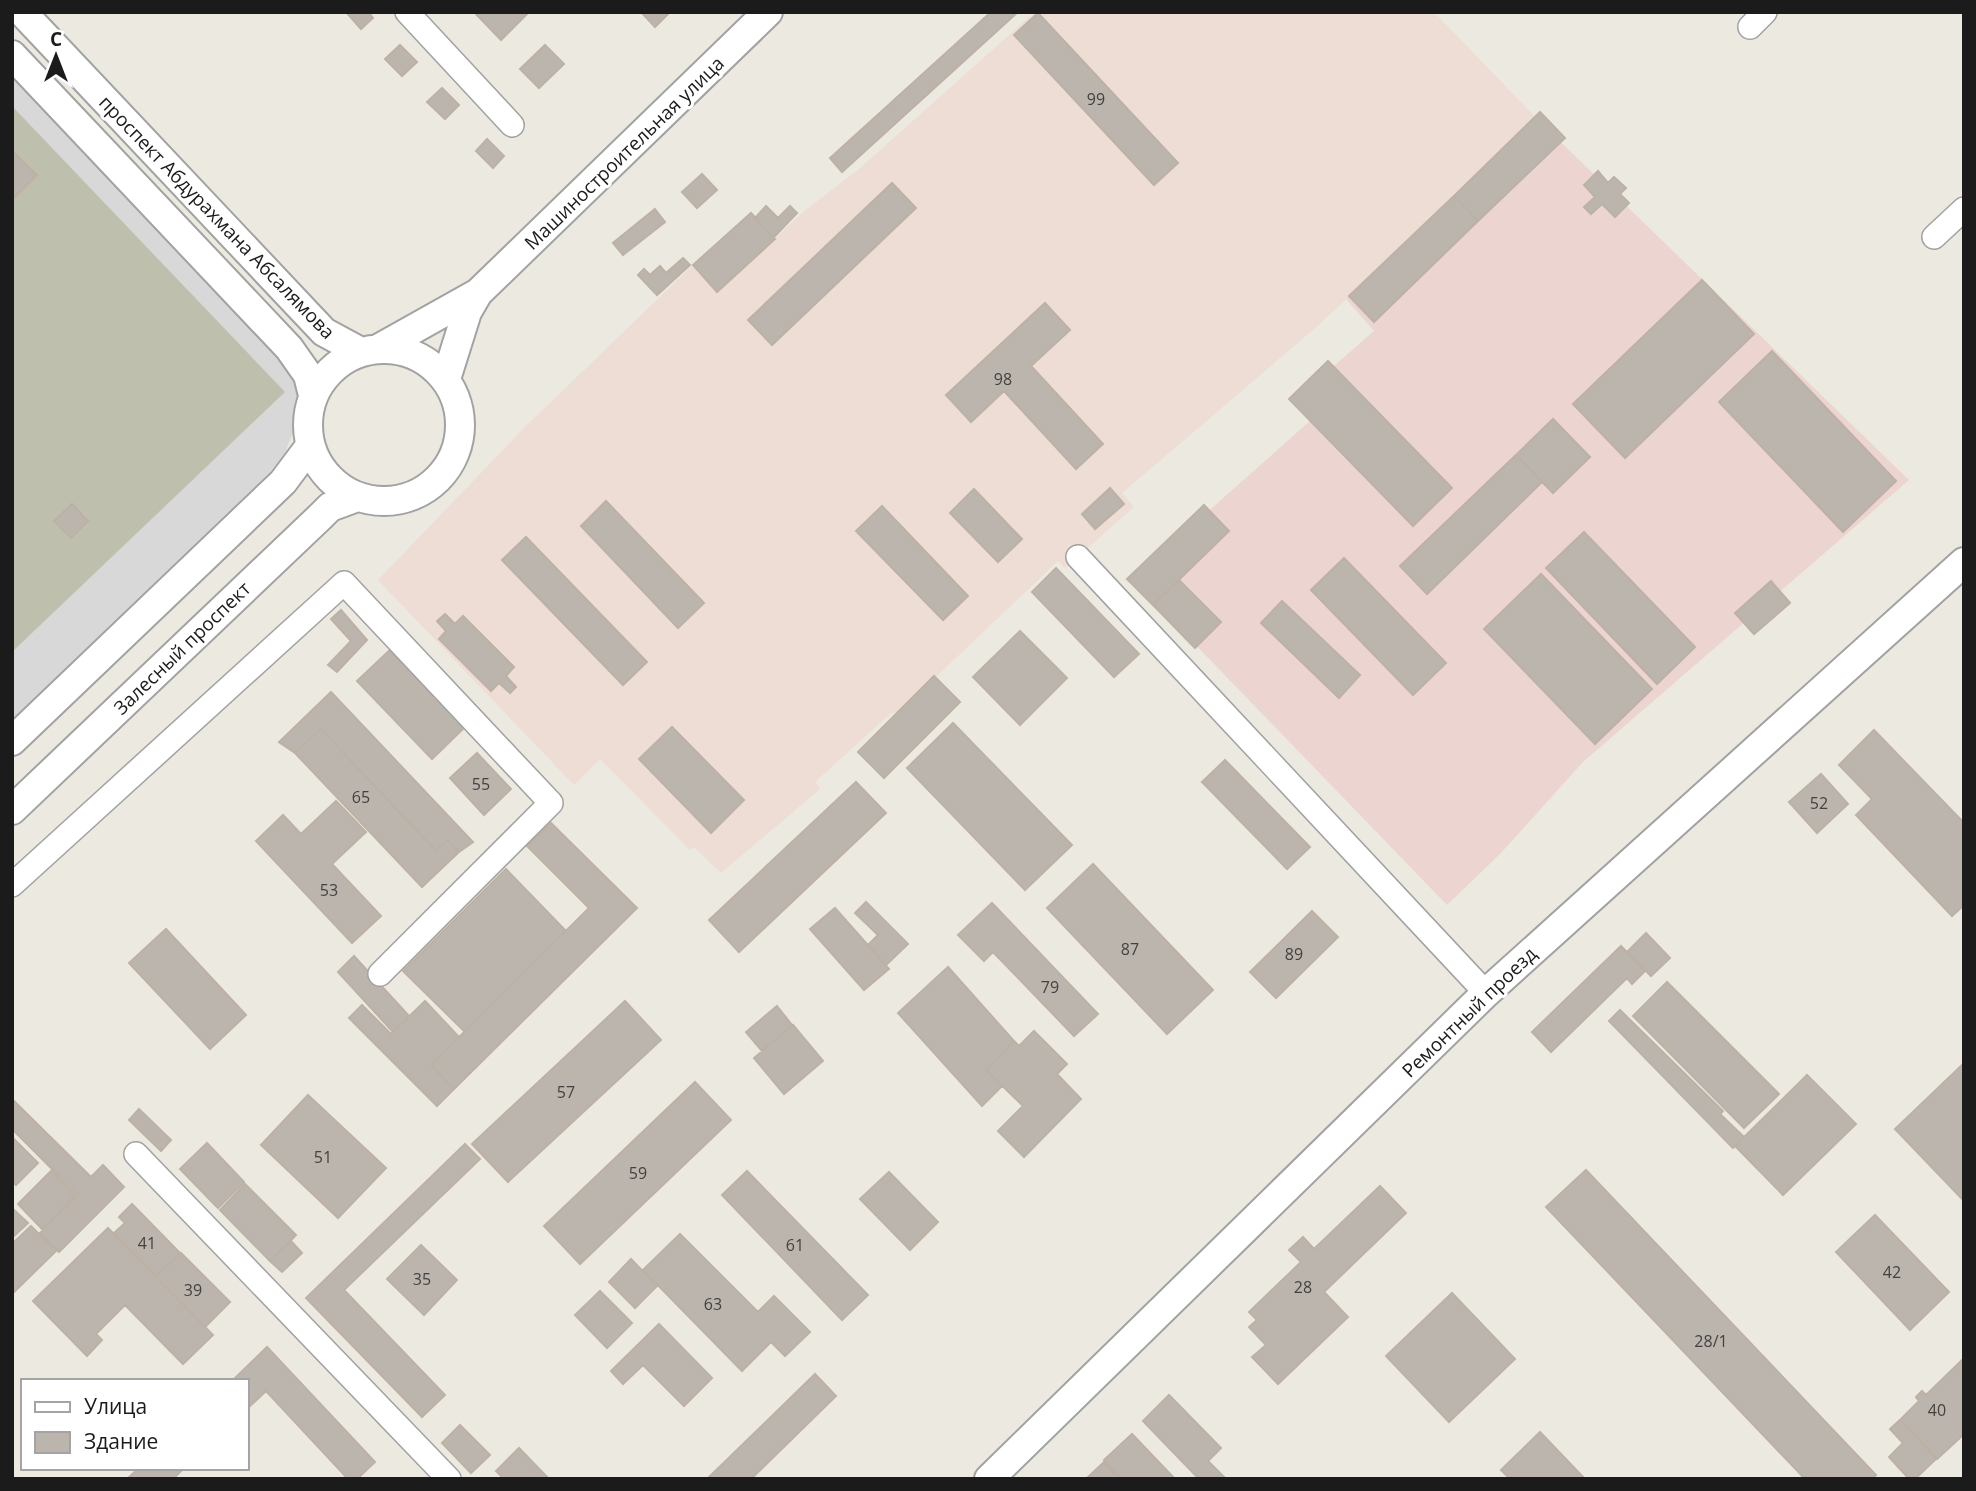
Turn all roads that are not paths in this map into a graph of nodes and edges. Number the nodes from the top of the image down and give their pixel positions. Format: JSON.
{"nodes":[{"id":1,"x":22,"y":12,"type":"edge"},
{"id":2,"x":407,"y":12,"type":"edge"},
{"id":3,"x":768,"y":12,"type":"edge"},
{"id":4,"x":12,"y":55,"type":"edge"},
{"id":5,"x":512,"y":125,"type":"dead end"},
{"id":6,"x":1964,"y":209,"type":"edge"},
{"id":7,"x":1934,"y":237,"type":"dead end"},
{"id":8,"x":478,"y":293,"type":"junction"},
{"id":9,"x":369,"y":351,"type":"junction"},
{"id":10,"x":446,"y":379,"type":"junction"},
{"id":11,"x":313,"y":395,"type":"junction"},
{"id":12,"x":310,"y":446,"type":"junction"},
{"id":13,"x":357,"y":498,"type":"junction"},
{"id":14,"x":1078,"y":557,"type":"dead end"},
{"id":15,"x":1964,"y":562,"type":"edge"},
{"id":16,"x":12,"y":741,"type":"edge"},
{"id":17,"x":12,"y":810,"type":"edge"},
{"id":18,"x":12,"y":885,"type":"edge"},
{"id":19,"x":380,"y":974,"type":"dead end"},
{"id":20,"x":1486,"y":993,"type":"junction"},
{"id":21,"x":136,"y":1154,"type":"dead end"},
{"id":22,"x":449,"y":1479,"type":"edge"},
{"id":23,"x":989,"y":1479,"type":"edge"}],
"edges":[{"from":1,"to":9,"type":"street","name":"проспект Абдурахмана Абсалямова"},
{"from":2,"to":5,"type":"street"},
{"from":3,"to":8,"type":"street","name":"Машиностроительная улица"},
{"from":4,"to":11,"type":"street","name":"проспект Абдурахмана Абсалямова"},
{"from":6,"to":7,"type":"street"},
{"from":8,"to":9,"type":"street","name":"Машиностроительная улица"},
{"from":8,"to":10,"type":"street","name":"Машиностроительная улица"},
{"from":9,"to":10,"type":"street"},
{"from":9,"to":11,"type":"street"},
{"from":10,"to":13,"type":"street"},
{"from":11,"to":12,"type":"street"},
{"from":12,"to":13,"type":"street"},
{"from":12,"to":16,"type":"street"},
{"from":13,"to":17,"type":"street","name":"Залесный проспект"},
{"from":14,"to":20,"type":"street"},
{"from":15,"to":20,"type":"street","name":"Ремонтный проезд"},
{"from":18,"to":19,"type":"street"},
{"from":20,"to":23,"type":"street","name":"Ремонтный проезд"},
{"from":21,"to":22,"type":"street"}]}
